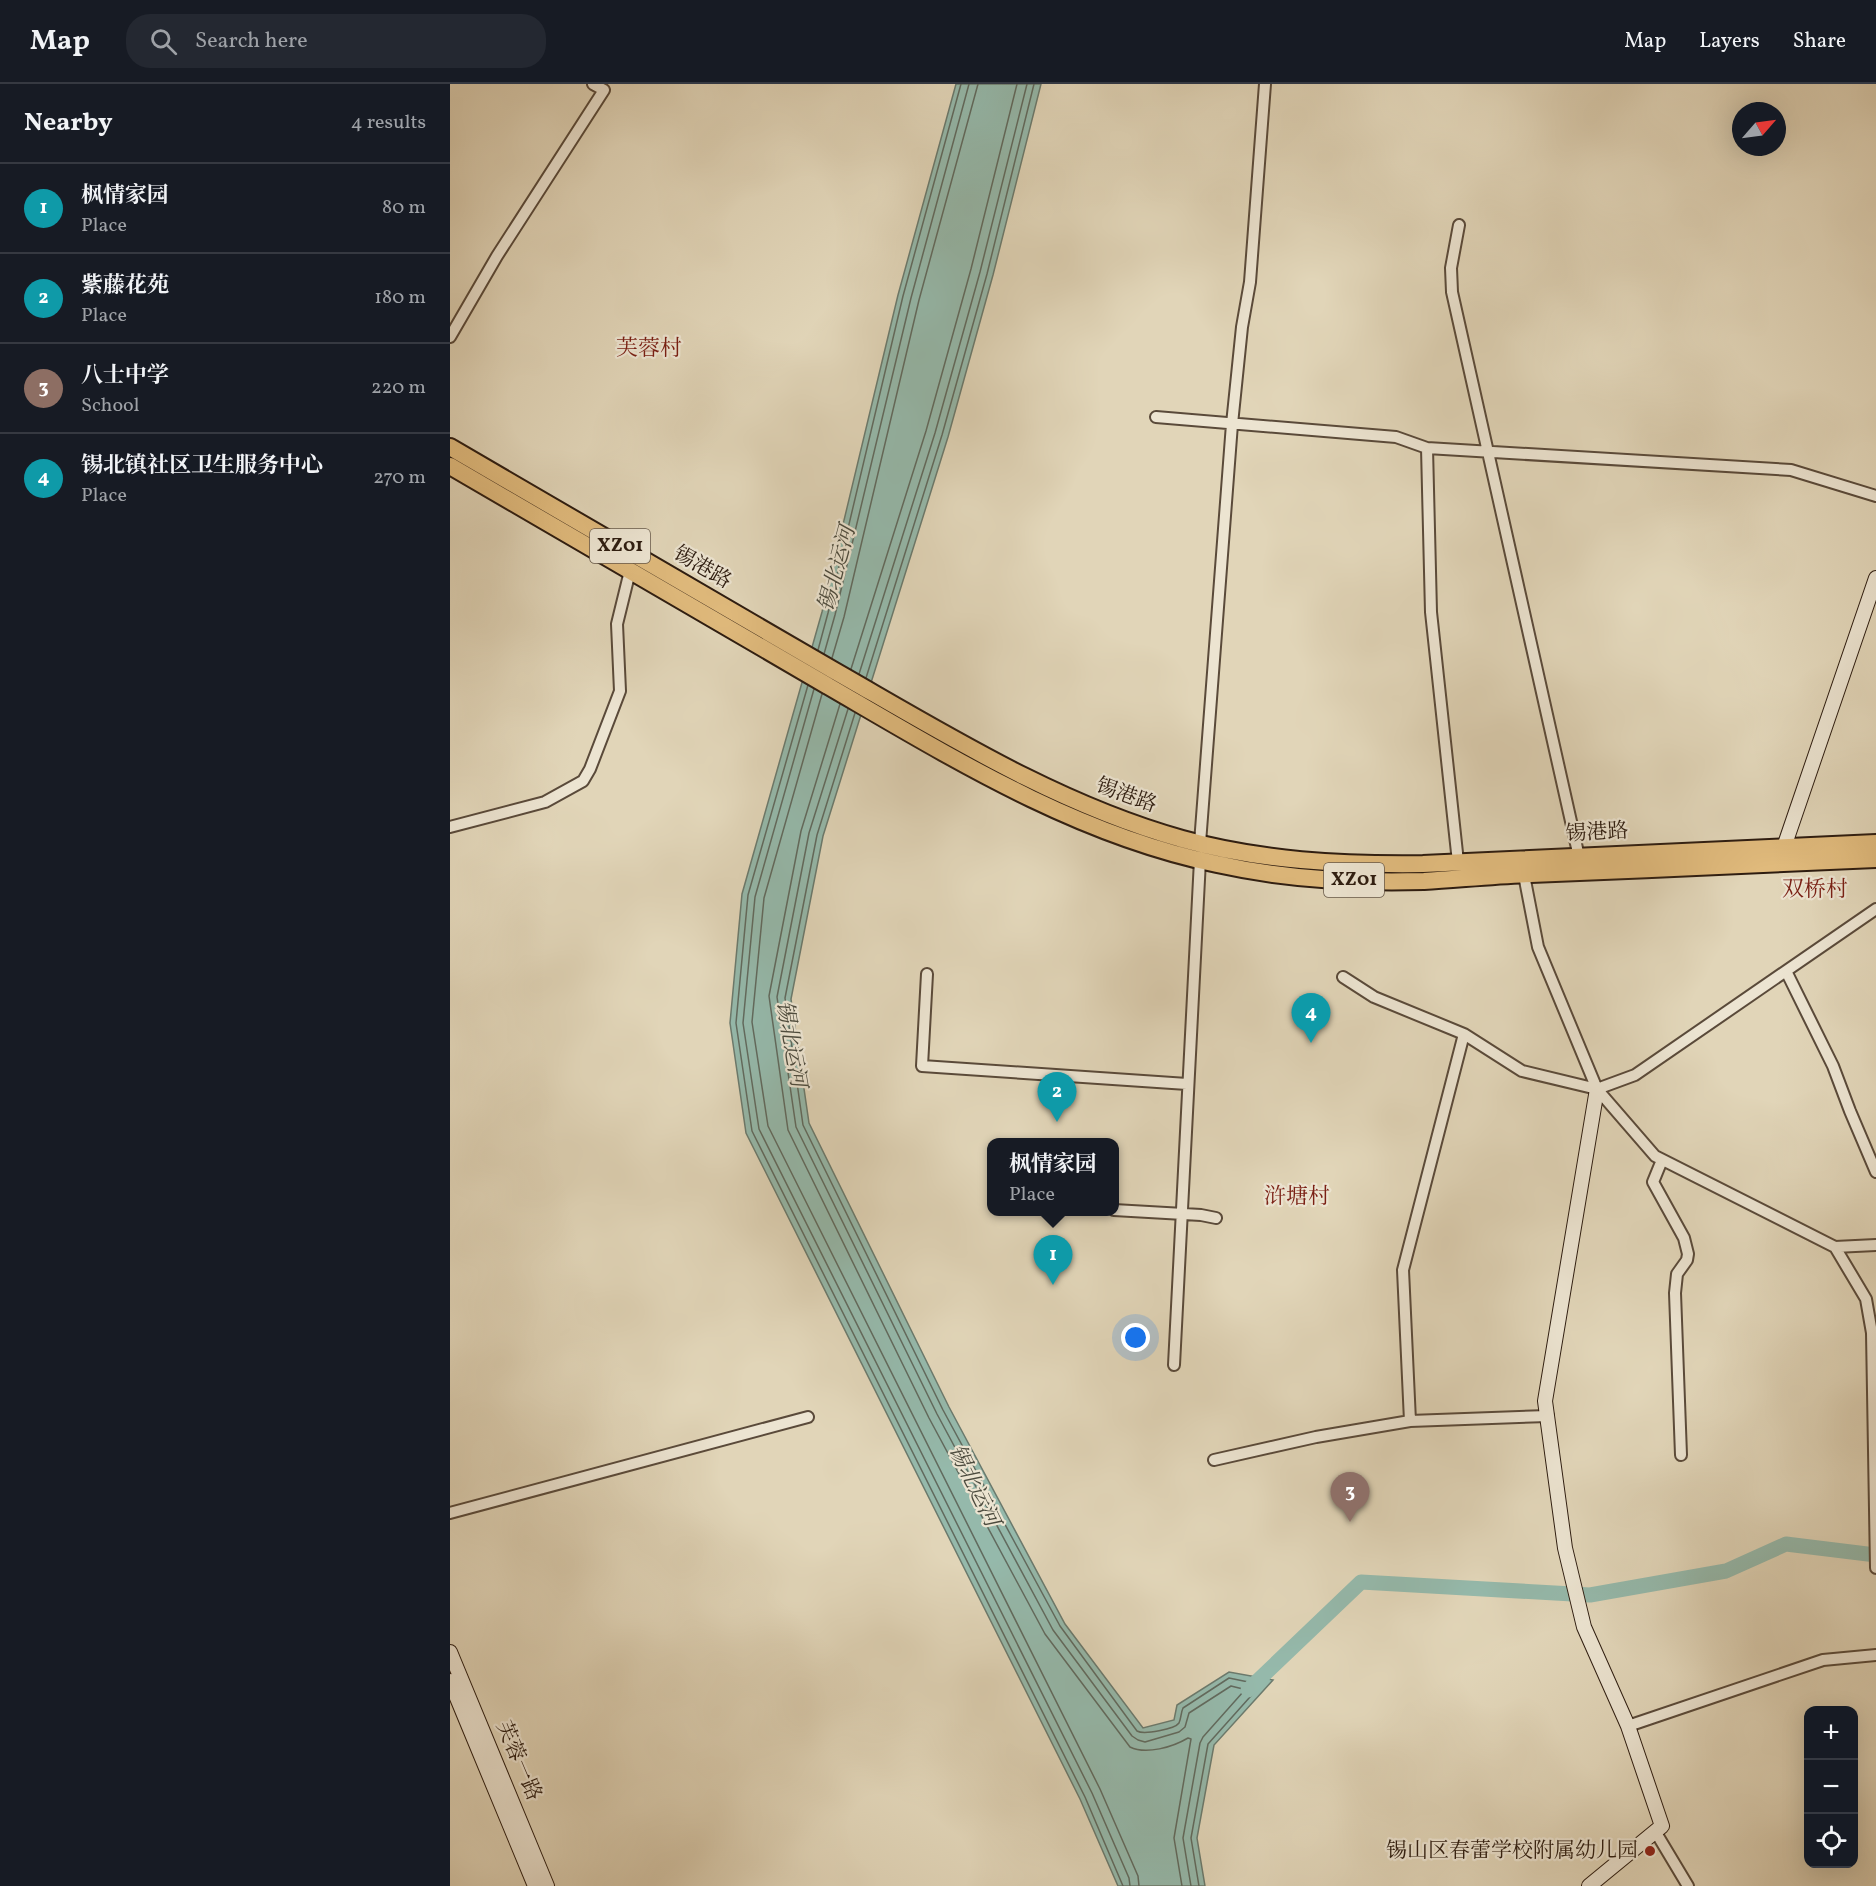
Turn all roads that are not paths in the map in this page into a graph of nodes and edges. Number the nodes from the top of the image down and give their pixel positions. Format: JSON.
{"nodes":[{"id":1,"x":593,"y":84,"type":"edge"},
{"id":2,"x":1265,"y":84,"type":"edge"},
{"id":3,"x":607,"y":87,"type":"edge"},
{"id":4,"x":1459,"y":225,"type":"dead end"},
{"id":5,"x":450,"y":337,"type":"edge"},
{"id":6,"x":1156,"y":417,"type":"dead end"},
{"id":7,"x":1232,"y":424,"type":"junction"},
{"id":8,"x":450,"y":447,"type":"edge"},
{"id":9,"x":1427,"y":448,"type":"junction"},
{"id":10,"x":1489,"y":451,"type":"junction"},
{"id":11,"x":450,"y":466,"type":"edge"},
{"id":12,"x":1876,"y":496,"type":"edge"},
{"id":13,"x":630,"y":571,"type":"junction"},
{"id":14,"x":1876,"y":578,"type":"edge"},
{"id":15,"x":450,"y":827,"type":"edge"},
{"id":16,"x":1876,"y":843,"type":"edge"},
{"id":17,"x":1784,"y":847,"type":"junction"},
{"id":18,"x":1200,"y":852,"type":"junction"},
{"id":19,"x":1579,"y":857,"type":"junction"},
{"id":20,"x":1876,"y":860,"type":"edge"},
{"id":21,"x":1458,"y":862,"type":"junction"},
{"id":22,"x":1523,"y":867,"type":"junction"},
{"id":23,"x":1876,"y":909,"type":"edge"},
{"id":24,"x":1786,"y":971,"type":"junction"},
{"id":25,"x":927,"y":974,"type":"dead end"},
{"id":26,"x":1343,"y":977,"type":"dead end"},
{"id":27,"x":1464,"y":1034,"type":"junction"},
{"id":28,"x":1187,"y":1084,"type":"junction"},
{"id":29,"x":1597,"y":1089,"type":"junction"},
{"id":30,"x":1662,"y":1160,"type":"junction"},
{"id":31,"x":1876,"y":1172,"type":"edge"},
{"id":32,"x":1119,"y":1210,"type":"edge"},
{"id":33,"x":1180,"y":1213,"type":"junction"},
{"id":34,"x":1216,"y":1218,"type":"dead end"},
{"id":35,"x":1876,"y":1245,"type":"edge"},
{"id":36,"x":1834,"y":1247,"type":"junction"},
{"id":37,"x":1174,"y":1365,"type":"dead end"},
{"id":38,"x":1548,"y":1416,"type":"junction"},
{"id":39,"x":808,"y":1417,"type":"dead end"},
{"id":40,"x":1410,"y":1421,"type":"junction"},
{"id":41,"x":1681,"y":1455,"type":"dead end"},
{"id":42,"x":1214,"y":1460,"type":"dead end"},
{"id":43,"x":450,"y":1513,"type":"edge"},
{"id":44,"x":1875,"y":1528,"type":"edge"},
{"id":45,"x":1876,"y":1568,"type":"edge"},
{"id":46,"x":450,"y":1652,"type":"edge"},
{"id":47,"x":1876,"y":1655,"type":"edge"},
{"id":48,"x":450,"y":1681,"type":"edge"},
{"id":49,"x":1628,"y":1726,"type":"junction"},
{"id":50,"x":1655,"y":1831,"type":"junction"},
{"id":51,"x":535,"y":1886,"type":"edge"},
{"id":52,"x":547,"y":1886,"type":"edge"},
{"id":53,"x":1589,"y":1886,"type":"edge"},
{"id":54,"x":1688,"y":1886,"type":"edge"}],
"edges":[{"from":1,"to":3,"type":"street"},
{"from":2,"to":7,"type":"street"},
{"from":3,"to":5,"type":"street"},
{"from":4,"to":10,"type":"street"},
{"from":6,"to":7,"type":"street"},
{"from":7,"to":9,"type":"street"},
{"from":7,"to":18,"type":"street"},
{"from":8,"to":18,"type":"main road","name":"锡港路","number":"XZ01"},
{"from":9,"to":10,"type":"street"},
{"from":9,"to":21,"type":"street"},
{"from":10,"to":12,"type":"street"},
{"from":10,"to":19,"type":"street"},
{"from":11,"to":13,"type":"main road","name":"锡港路","number":"XZ01"},
{"from":13,"to":15,"type":"street"},
{"from":13,"to":18,"type":"main road","name":"锡港路","number":"XZ01"},
{"from":14,"to":17,"type":"street"},
{"from":16,"to":17,"type":"main road","name":"锡港路","number":"XZ01"},
{"from":17,"to":19,"type":"main road","name":"锡港路","number":"XZ01"},
{"from":18,"to":21,"type":"main road","name":"锡港路","number":"XZ01"},
{"from":18,"to":22,"type":"main road","name":"锡港路","number":"XZ01"},
{"from":18,"to":28,"type":"street"},
{"from":19,"to":22,"type":"main road","name":"锡港路","number":"XZ01"},
{"from":20,"to":22,"type":"main road","name":"锡港路","number":"XZ01"},
{"from":21,"to":22,"type":"main road","name":"锡港路","number":"XZ01"},
{"from":22,"to":29,"type":"street"},
{"from":23,"to":24,"type":"street"},
{"from":24,"to":29,"type":"street"},
{"from":24,"to":31,"type":"street"},
{"from":25,"to":28,"type":"street"},
{"from":26,"to":27,"type":"street"},
{"from":27,"to":29,"type":"street"},
{"from":27,"to":40,"type":"street"},
{"from":28,"to":33,"type":"street"},
{"from":29,"to":30,"type":"street"},
{"from":29,"to":38,"type":"street"},
{"from":30,"to":36,"type":"street"},
{"from":30,"to":41,"type":"street"},
{"from":32,"to":33,"type":"street"},
{"from":33,"to":34,"type":"street"},
{"from":33,"to":37,"type":"street"},
{"from":35,"to":36,"type":"street"},
{"from":36,"to":44,"type":"street"},
{"from":38,"to":40,"type":"street"},
{"from":38,"to":49,"type":"street"},
{"from":39,"to":43,"type":"street"},
{"from":40,"to":42,"type":"street"},
{"from":44,"to":45,"type":"street"},
{"from":46,"to":52,"type":"street","name":"芙蓉一路"},
{"from":47,"to":49,"type":"street"},
{"from":48,"to":51,"type":"street","name":"芙蓉一路"},
{"from":49,"to":50,"type":"street"},
{"from":50,"to":53,"type":"street"},
{"from":50,"to":54,"type":"street"}]}
